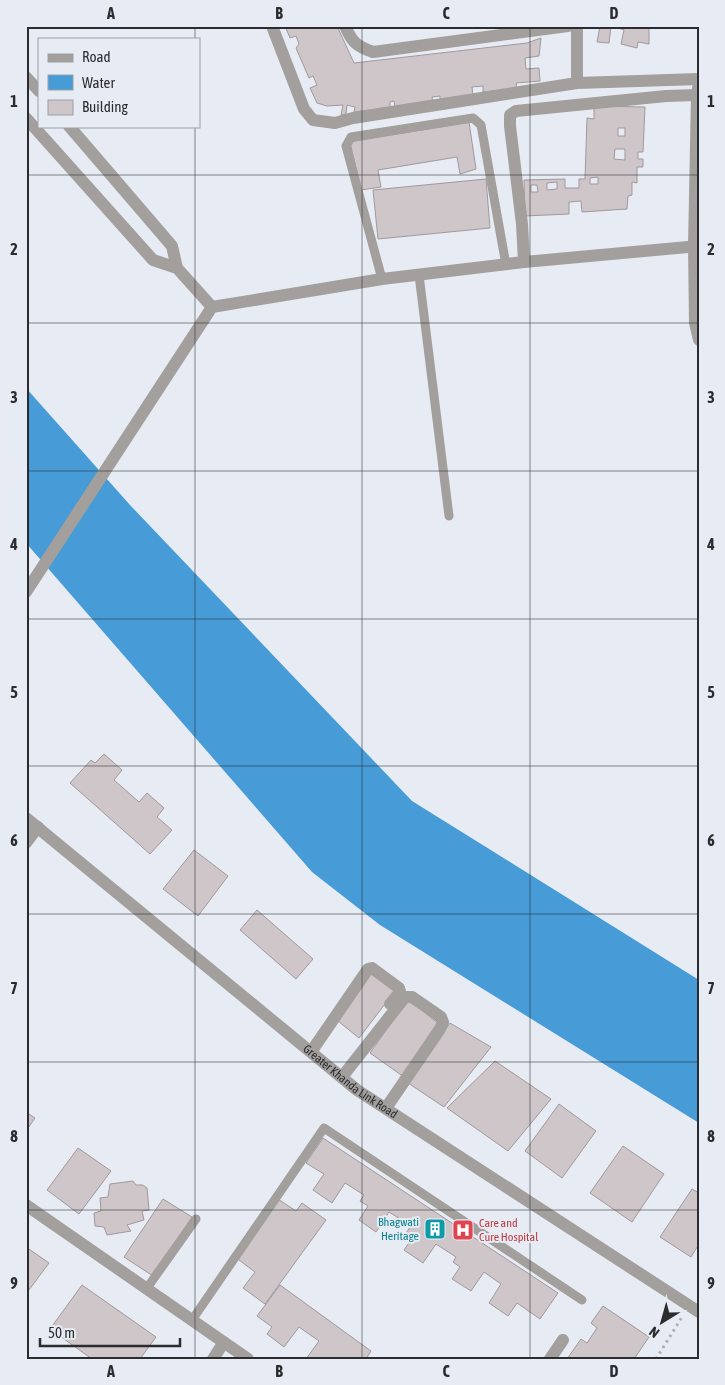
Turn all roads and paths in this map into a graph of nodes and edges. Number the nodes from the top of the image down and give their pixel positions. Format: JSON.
{"nodes":[{"id":1,"x":272,"y":26,"type":"edge"},
{"id":2,"x":345,"y":26,"type":"edge"},
{"id":3,"x":568,"y":26,"type":"edge"},
{"id":4,"x":577,"y":26,"type":"edge"},
{"id":5,"x":26,"y":77,"type":"edge"},
{"id":6,"x":577,"y":83,"type":"junction"},
{"id":7,"x":698,"y":85,"type":"edge"},
{"id":8,"x":38,"y":90,"type":"edge"},
{"id":9,"x":26,"y":118,"type":"edge"},
{"id":10,"x":71,"y":128,"type":"edge"},
{"id":11,"x":696,"y":246,"type":"edge"},
{"id":12,"x":524,"y":262,"type":"junction"},
{"id":13,"x":506,"y":265,"type":"junction"},
{"id":14,"x":177,"y":268,"type":"junction"},
{"id":15,"x":419,"y":275,"type":"junction"},
{"id":16,"x":382,"y":279,"type":"junction"},
{"id":17,"x":212,"y":307,"type":"junction"},
{"id":18,"x":699,"y":340,"type":"edge"},
{"id":19,"x":449,"y":516,"type":"dead end"},
{"id":20,"x":26,"y":592,"type":"edge"},
{"id":21,"x":26,"y":818,"type":"edge"},
{"id":22,"x":38,"y":827,"type":"junction"},
{"id":23,"x":26,"y":843,"type":"edge"},
{"id":24,"x":311,"y":1052,"type":"junction"},
{"id":25,"x":339,"y":1075,"type":"junction"},
{"id":26,"x":386,"y":1108,"type":"junction"},
{"id":27,"x":26,"y":1205,"type":"edge"},
{"id":28,"x":196,"y":1219,"type":"dead end"},
{"id":29,"x":146,"y":1288,"type":"junction"},
{"id":30,"x":582,"y":1300,"type":"dead end"},
{"id":31,"x":694,"y":1309,"type":"edge"},
{"id":32,"x":192,"y":1320,"type":"junction"},
{"id":33,"x":563,"y":1340,"type":"dead end"},
{"id":34,"x":224,"y":1342,"type":"junction"},
{"id":35,"x":212,"y":1359,"type":"edge"},
{"id":36,"x":248,"y":1359,"type":"edge"},
{"id":37,"x":550,"y":1359,"type":"edge"},
{"id":38,"x":656,"y":1359,"type":"edge"}],
"edges":[{"from":1,"to":6,"type":"street"},
{"from":2,"to":3,"type":"street"},
{"from":4,"to":6,"type":"street"},
{"from":5,"to":8,"type":"street"},
{"from":6,"to":7,"type":"street"},
{"from":7,"to":11,"type":"street"},
{"from":7,"to":12,"type":"street"},
{"from":9,"to":14,"type":"street"},
{"from":10,"to":14,"type":"street"},
{"from":11,"to":12,"type":"street"},
{"from":11,"to":18,"type":"street"},
{"from":12,"to":13,"type":"street"},
{"from":13,"to":15,"type":"street"},
{"from":13,"to":16,"type":"lane"},
{"from":14,"to":17,"type":"street"},
{"from":15,"to":16,"type":"street"},
{"from":15,"to":19,"type":"lane"},
{"from":16,"to":17,"type":"street"},
{"from":17,"to":20,"type":"street"},
{"from":21,"to":22,"type":"street","name":"Greater Khanda Link Road"},
{"from":22,"to":23,"type":"street"},
{"from":22,"to":24,"type":"street","name":"Greater Khanda Link Road"},
{"from":24,"to":25,"type":"street","name":"Greater Khanda Link Road"},
{"from":24,"to":25,"type":"street"},
{"from":25,"to":26,"type":"street","name":"Greater Khanda Link Road"},
{"from":25,"to":26,"type":"street"},
{"from":26,"to":31,"type":"street","name":"Greater Khanda Link Road"},
{"from":27,"to":29,"type":"street"},
{"from":28,"to":29,"type":"lane"},
{"from":29,"to":32,"type":"street"},
{"from":30,"to":32,"type":"lane"},
{"from":31,"to":38,"type":"path"},
{"from":32,"to":34,"type":"street"},
{"from":33,"to":37,"type":"street"},
{"from":34,"to":35,"type":"street"},
{"from":34,"to":36,"type":"street"}]}
